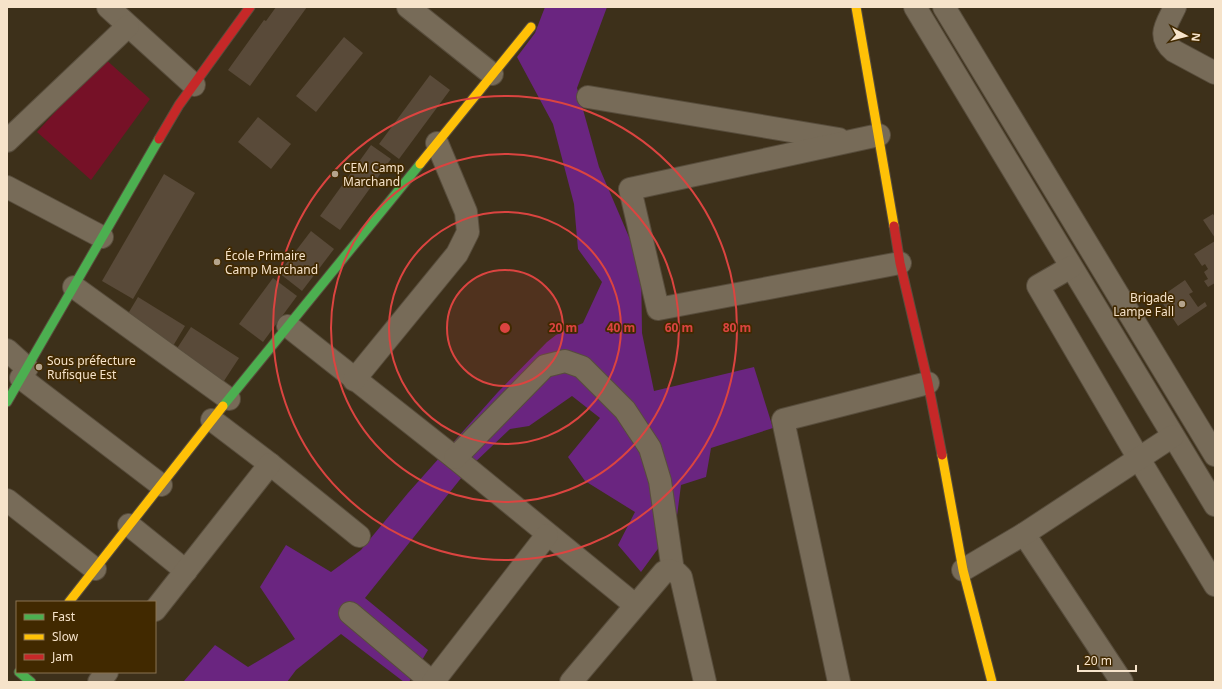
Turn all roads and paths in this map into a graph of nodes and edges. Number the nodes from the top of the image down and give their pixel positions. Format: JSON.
{"nodes":[{"id":1,"x":108,"y":7,"type":"edge"},
{"id":2,"x":250,"y":7,"type":"edge"},
{"id":3,"x":408,"y":7,"type":"edge"},
{"id":4,"x":856,"y":7,"type":"edge"},
{"id":5,"x":915,"y":7,"type":"edge"},
{"id":6,"x":944,"y":7,"type":"edge"},
{"id":7,"x":1175,"y":7,"type":"edge"},
{"id":8,"x":128,"y":26,"type":"junction"},
{"id":9,"x":531,"y":27,"type":"dead end"},
{"id":10,"x":1215,"y":73,"type":"edge"},
{"id":11,"x":492,"y":74,"type":"junction"},
{"id":12,"x":194,"y":85,"type":"junction"},
{"id":13,"x":588,"y":97,"type":"dead end"},
{"id":14,"x":879,"y":135,"type":"junction"},
{"id":15,"x":7,"y":141,"type":"edge"},
{"id":16,"x":850,"y":141,"type":"junction"},
{"id":17,"x":437,"y":142,"type":"junction"},
{"id":18,"x":7,"y":187,"type":"edge"},
{"id":19,"x":102,"y":237,"type":"junction"},
{"id":20,"x":900,"y":263,"type":"junction"},
{"id":21,"x":1071,"y":267,"type":"junction"},
{"id":22,"x":74,"y":287,"type":"junction"},
{"id":23,"x":288,"y":326,"type":"junction"},
{"id":24,"x":7,"y":350,"type":"edge"},
{"id":25,"x":24,"y":373,"type":"junction"},
{"id":26,"x":354,"y":380,"type":"junction"},
{"id":27,"x":928,"y":383,"type":"junction"},
{"id":28,"x":229,"y":399,"type":"junction"},
{"id":29,"x":7,"y":402,"type":"edge"},
{"id":30,"x":212,"y":420,"type":"junction"},
{"id":31,"x":1173,"y":436,"type":"junction"},
{"id":32,"x":1215,"y":455,"type":"edge"},
{"id":33,"x":454,"y":458,"type":"junction"},
{"id":34,"x":1139,"y":458,"type":"junction"},
{"id":35,"x":270,"y":464,"type":"junction"},
{"id":36,"x":161,"y":485,"type":"junction"},
{"id":37,"x":7,"y":500,"type":"edge"},
{"id":38,"x":1215,"y":505,"type":"edge"},
{"id":39,"x":130,"y":525,"type":"junction"},
{"id":40,"x":547,"y":534,"type":"junction"},
{"id":41,"x":1024,"y":534,"type":"junction"},
{"id":42,"x":359,"y":536,"type":"dead end"},
{"id":43,"x":95,"y":569,"type":"junction"},
{"id":44,"x":963,"y":570,"type":"junction"},
{"id":45,"x":186,"y":571,"type":"junction"},
{"id":46,"x":673,"y":571,"type":"junction"},
{"id":47,"x":1215,"y":584,"type":"edge"},
{"id":48,"x":69,"y":601,"type":"edge"},
{"id":49,"x":635,"y":605,"type":"junction"},
{"id":50,"x":156,"y":609,"type":"edge"},
{"id":51,"x":350,"y":613,"type":"dead end"},
{"id":52,"x":106,"y":673,"type":"edge"},
{"id":53,"x":99,"y":682,"type":"edge"},
{"id":54,"x":432,"y":682,"type":"edge"},
{"id":55,"x":571,"y":682,"type":"edge"},
{"id":56,"x":705,"y":682,"type":"edge"},
{"id":57,"x":839,"y":682,"type":"edge"},
{"id":58,"x":992,"y":682,"type":"edge"},
{"id":59,"x":1122,"y":682,"type":"edge"}],
"edges":[{"from":1,"to":8,"type":"street"},
{"from":2,"to":12,"type":"street"},
{"from":3,"to":11,"type":"street"},
{"from":4,"to":14,"type":"street"},
{"from":5,"to":21,"type":"street"},
{"from":6,"to":32,"type":"street"},
{"from":7,"to":10,"type":"street"},
{"from":8,"to":12,"type":"street"},
{"from":8,"to":15,"type":"street"},
{"from":9,"to":11,"type":"street"},
{"from":11,"to":17,"type":"street"},
{"from":12,"to":19,"type":"street"},
{"from":13,"to":16,"type":"street"},
{"from":14,"to":16,"type":"street"},
{"from":14,"to":20,"type":"street"},
{"from":16,"to":20,"type":"street"},
{"from":17,"to":23,"type":"street"},
{"from":17,"to":26,"type":"street"},
{"from":18,"to":19,"type":"street"},
{"from":19,"to":22,"type":"street"},
{"from":20,"to":27,"type":"street"},
{"from":21,"to":31,"type":"street"},
{"from":21,"to":34,"type":"street"},
{"from":22,"to":25,"type":"street"},
{"from":22,"to":28,"type":"street"},
{"from":23,"to":26,"type":"street"},
{"from":23,"to":28,"type":"street"},
{"from":24,"to":25,"type":"street"},
{"from":25,"to":29,"type":"street"},
{"from":25,"to":36,"type":"street"},
{"from":26,"to":33,"type":"street"},
{"from":27,"to":44,"type":"street"},
{"from":27,"to":57,"type":"street"},
{"from":28,"to":30,"type":"street"},
{"from":30,"to":35,"type":"street"},
{"from":30,"to":36,"type":"street"},
{"from":31,"to":34,"type":"street"},
{"from":31,"to":38,"type":"street"},
{"from":33,"to":40,"type":"street"},
{"from":33,"to":46,"type":"street"},
{"from":34,"to":41,"type":"street"},
{"from":34,"to":47,"type":"street"},
{"from":35,"to":42,"type":"street"},
{"from":35,"to":45,"type":"street"},
{"from":36,"to":39,"type":"street"},
{"from":37,"to":43,"type":"street"},
{"from":39,"to":43,"type":"street"},
{"from":39,"to":45,"type":"street"},
{"from":40,"to":49,"type":"street"},
{"from":40,"to":54,"type":"street"},
{"from":41,"to":44,"type":"street"},
{"from":41,"to":59,"type":"street"},
{"from":43,"to":48,"type":"street"},
{"from":44,"to":58,"type":"street"},
{"from":45,"to":50,"type":"street"},
{"from":46,"to":49,"type":"street"},
{"from":46,"to":56,"type":"street"},
{"from":49,"to":55,"type":"street"},
{"from":51,"to":54,"type":"street"},
{"from":52,"to":53,"type":"street"}]}
